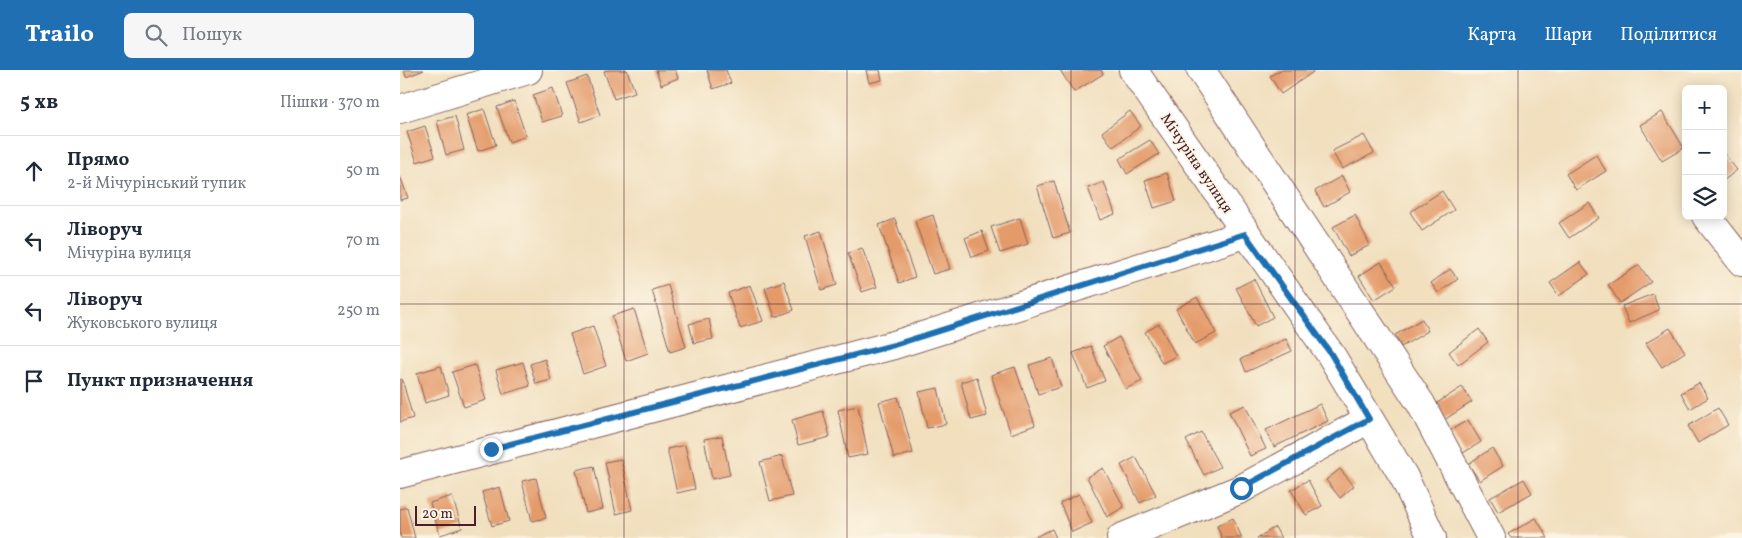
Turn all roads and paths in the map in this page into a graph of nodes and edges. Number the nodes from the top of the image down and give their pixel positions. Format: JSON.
{"nodes":[{"id":1,"x":528,"y":70,"type":"edge"},
{"id":2,"x":1201,"y":70,"type":"edge"},
{"id":3,"x":1134,"y":71,"type":"edge"},
{"id":4,"x":400,"y":109,"type":"edge"},
{"id":5,"x":1709,"y":220,"type":"edge"},
{"id":6,"x":1245,"y":234,"type":"junction"},
{"id":7,"x":1742,"y":262,"type":"edge"},
{"id":8,"x":1369,"y":419,"type":"junction"},
{"id":9,"x":400,"y":474,"type":"edge"},
{"id":10,"x":1121,"y":538,"type":"edge"},
{"id":11,"x":1432,"y":538,"type":"edge"},
{"id":12,"x":1491,"y":538,"type":"edge"}],
"edges":[{"from":1,"to":4,"type":"street"},
{"from":2,"to":12,"type":"street"},
{"from":3,"to":6,"type":"street","name":"Мічуріна вулиця"},
{"from":5,"to":7,"type":"street"},
{"from":6,"to":8,"type":"street","name":"Мічуріна вулиця"},
{"from":6,"to":9,"type":"street"},
{"from":8,"to":10,"type":"street"},
{"from":8,"to":11,"type":"street","name":"Мічуріна вулиця"}]}
